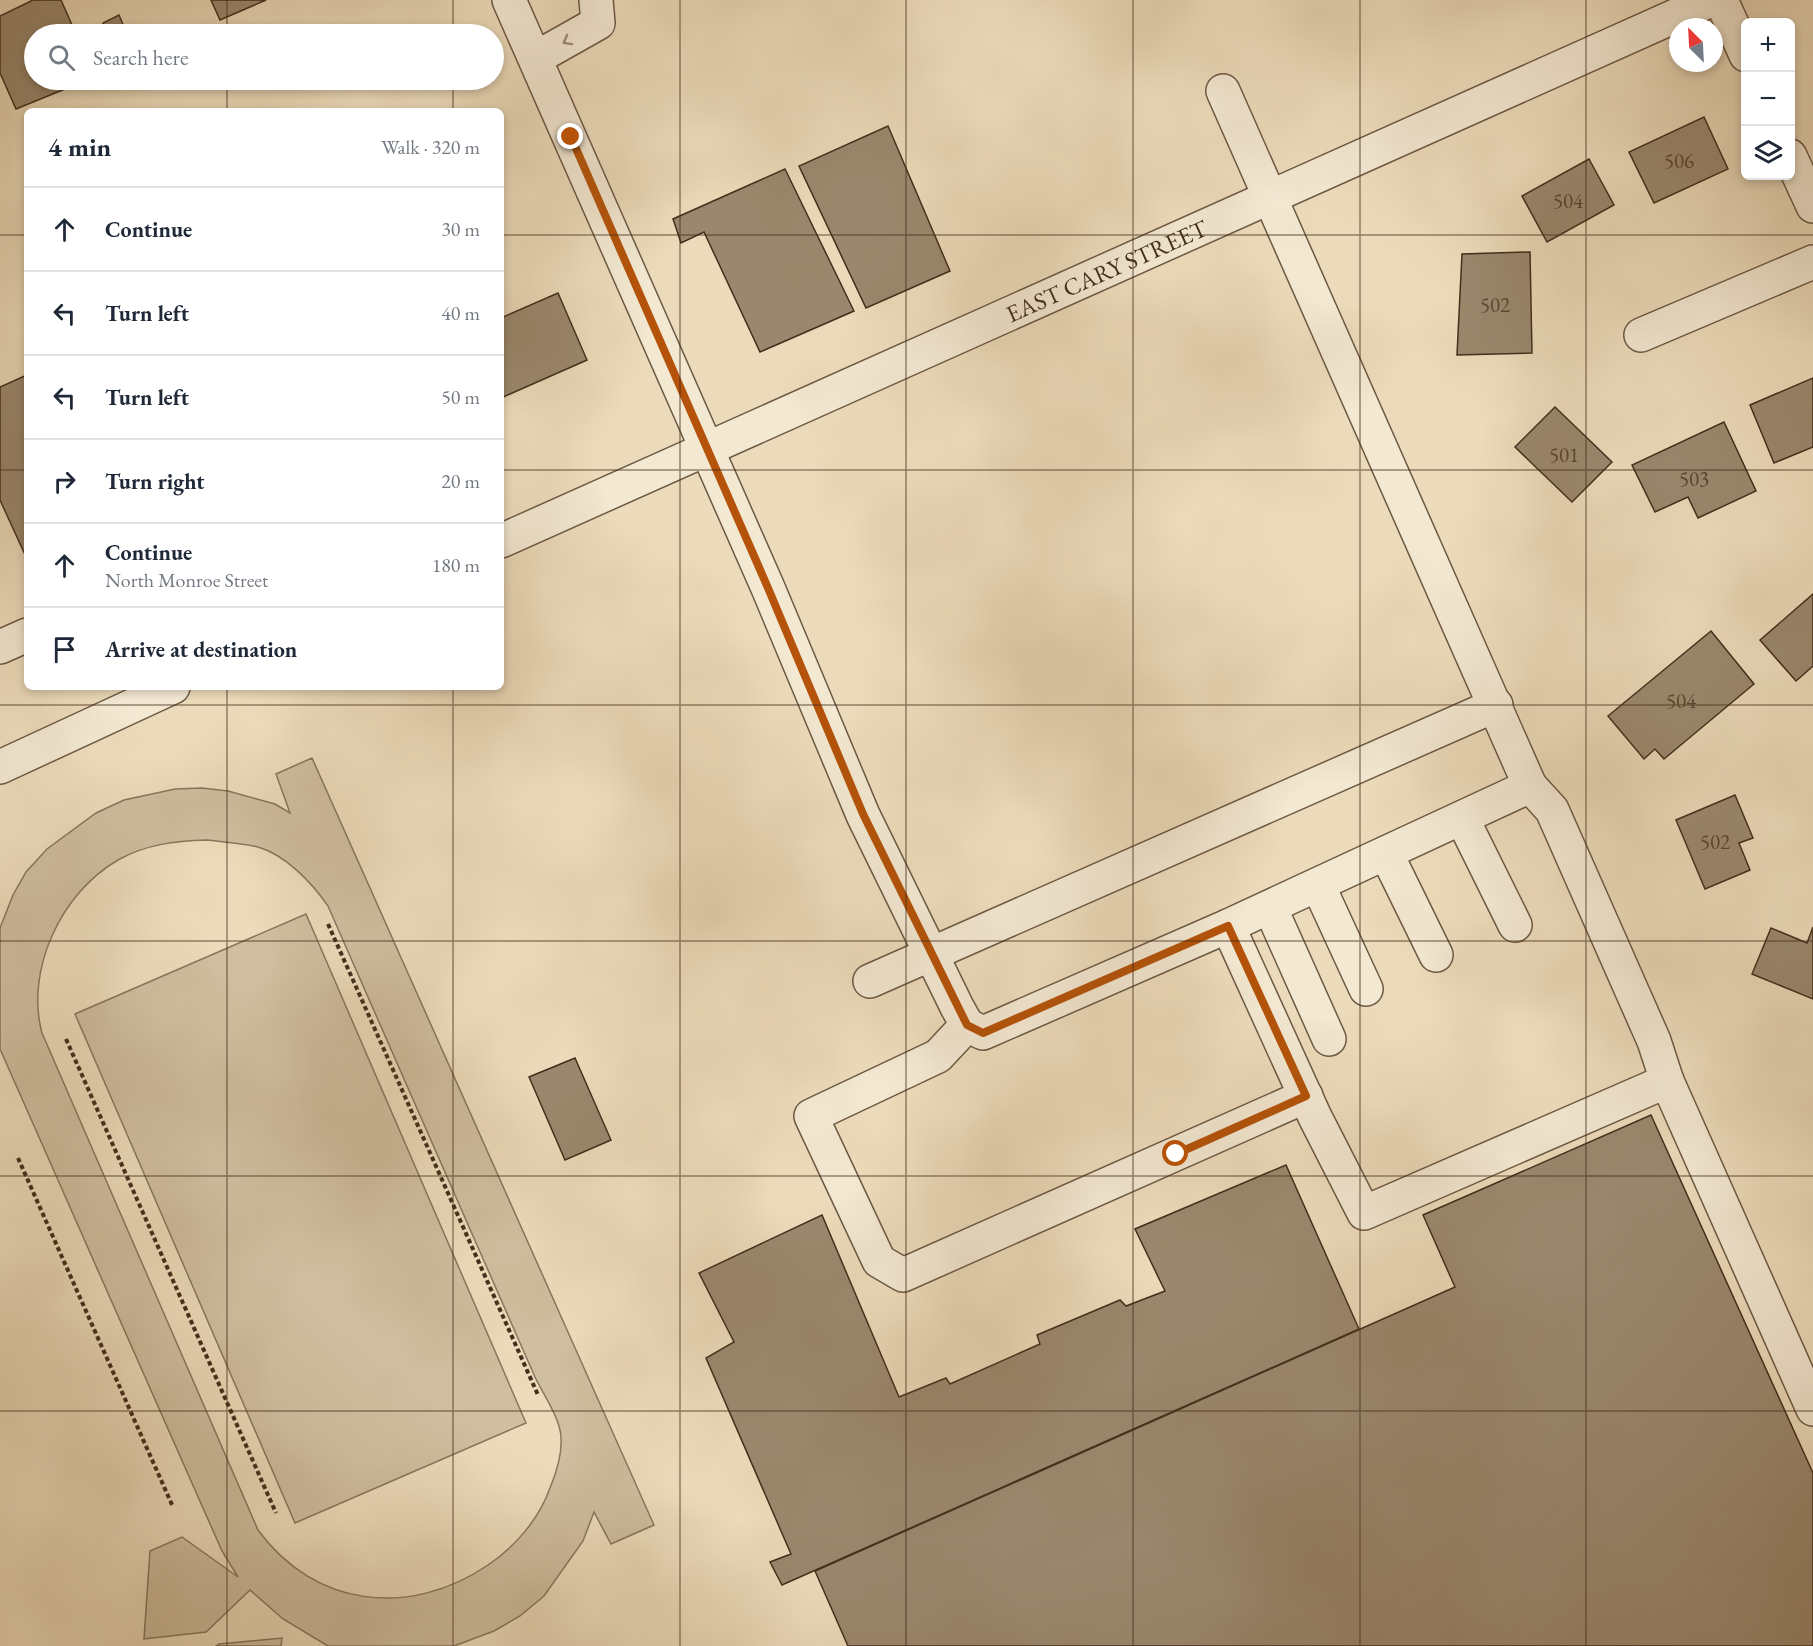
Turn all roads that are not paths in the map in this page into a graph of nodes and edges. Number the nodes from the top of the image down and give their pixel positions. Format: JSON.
{"nodes":[{"id":1,"x":509,"y":0,"type":"edge"},
{"id":2,"x":1711,"y":0,"type":"edge"},
{"id":3,"x":1721,"y":0,"type":"edge"},
{"id":4,"x":597,"y":12,"type":"edge"},
{"id":5,"x":1741,"y":44,"type":"edge"},
{"id":6,"x":536,"y":58,"type":"junction"},
{"id":7,"x":1223,"y":91,"type":"dead end"},
{"id":8,"x":1795,"y":165,"type":"edge"},
{"id":9,"x":1272,"y":199,"type":"junction"},
{"id":10,"x":1813,"y":206,"type":"edge"},
{"id":11,"x":1813,"y":262,"type":"edge"},
{"id":12,"x":1641,"y":335,"type":"dead end"},
{"id":13,"x":708,"y":450,"type":"junction"},
{"id":14,"x":504,"y":540,"type":"edge"},
{"id":15,"x":167,"y":690,"type":"edge"},
{"id":16,"x":1496,"y":705,"type":"junction"},
{"id":17,"x":0,"y":767,"type":"edge"},
{"id":18,"x":1530,"y":786,"type":"junction"},
{"id":19,"x":1462,"y":818,"type":"junction"},
{"id":20,"x":1386,"y":853,"type":"junction"},
{"id":21,"x":1318,"y":885,"type":"junction"},
{"id":22,"x":1270,"y":907,"type":"junction"},
{"id":23,"x":1515,"y":925,"type":"dead end"},
{"id":24,"x":1228,"y":926,"type":"junction"},
{"id":25,"x":931,"y":954,"type":"junction"},
{"id":26,"x":1436,"y":955,"type":"dead end"},
{"id":27,"x":870,"y":981,"type":"dead end"},
{"id":28,"x":1366,"y":990,"type":"dead end"},
{"id":29,"x":967,"y":1025,"type":"junction"},
{"id":30,"x":1329,"y":1039,"type":"dead end"},
{"id":31,"x":1667,"y":1081,"type":"junction"},
{"id":32,"x":1306,"y":1096,"type":"junction"},
{"id":33,"x":1813,"y":1409,"type":"edge"}],
"edges":[{"from":1,"to":6,"type":"street"},
{"from":2,"to":9,"type":"street","name":"EAST CARY STREET"},
{"from":3,"to":5,"type":"street"},
{"from":4,"to":6,"type":"street","one_way":true},
{"from":6,"to":13,"type":"street"},
{"from":7,"to":9,"type":"street"},
{"from":8,"to":10,"type":"street"},
{"from":9,"to":13,"type":"street","name":"EAST CARY STREET"},
{"from":9,"to":16,"type":"street"},
{"from":11,"to":12,"type":"street"},
{"from":13,"to":14,"type":"street","name":"EAST CARY STREET"},
{"from":13,"to":25,"type":"street"},
{"from":15,"to":17,"type":"street"},
{"from":16,"to":18,"type":"street"},
{"from":16,"to":25,"type":"street"},
{"from":18,"to":19,"type":"street"},
{"from":18,"to":31,"type":"street"},
{"from":19,"to":20,"type":"street"},
{"from":19,"to":23,"type":"street"},
{"from":20,"to":21,"type":"street"},
{"from":20,"to":26,"type":"street"},
{"from":21,"to":22,"type":"street"},
{"from":21,"to":28,"type":"street"},
{"from":22,"to":24,"type":"street"},
{"from":22,"to":30,"type":"street"},
{"from":24,"to":29,"type":"street"},
{"from":24,"to":32,"type":"street"},
{"from":25,"to":27,"type":"street"},
{"from":25,"to":29,"type":"street"},
{"from":29,"to":32,"type":"street"},
{"from":31,"to":32,"type":"street"},
{"from":31,"to":33,"type":"street"}]}
